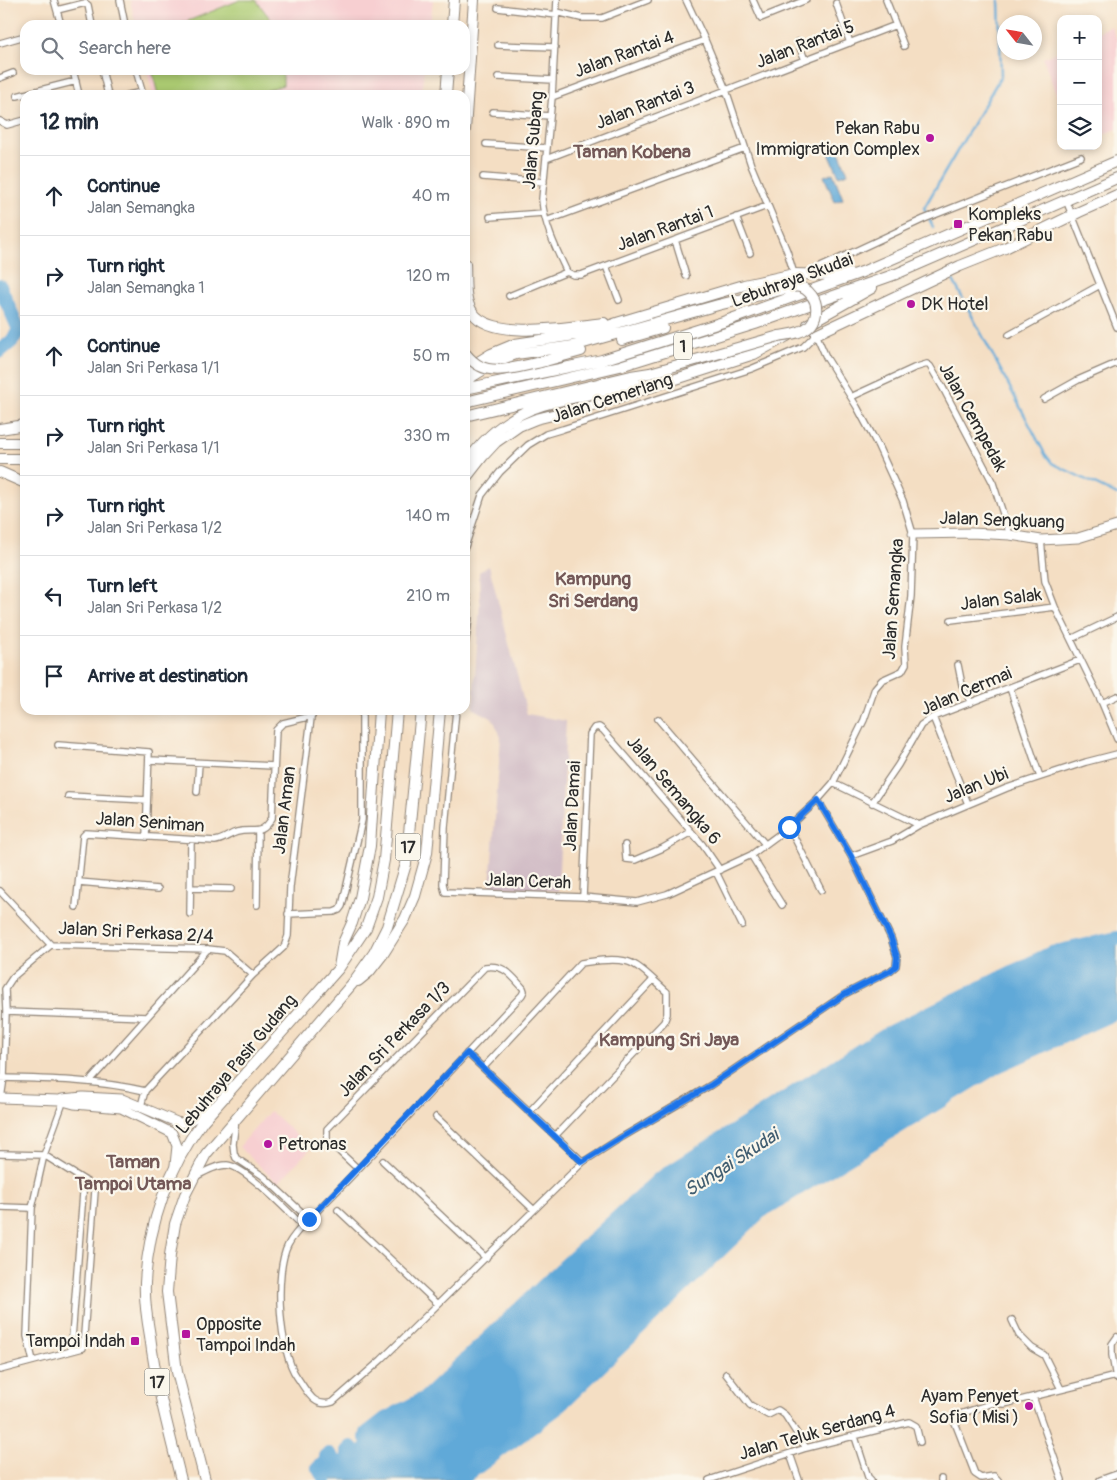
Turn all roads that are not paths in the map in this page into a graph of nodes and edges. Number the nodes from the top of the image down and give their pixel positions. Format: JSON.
{"nodes":[{"id":1,"x":54,"y":0,"type":"edge"},
{"id":2,"x":120,"y":0,"type":"edge"},
{"id":3,"x":454,"y":0,"type":"edge"},
{"id":4,"x":474,"y":0,"type":"edge"},
{"id":5,"x":557,"y":0,"type":"edge"},
{"id":6,"x":622,"y":0,"type":"edge"},
{"id":7,"x":648,"y":0,"type":"edge"},
{"id":8,"x":686,"y":0,"type":"edge"},
{"id":9,"x":753,"y":0,"type":"edge"},
{"id":10,"x":806,"y":0,"type":"edge"},
{"id":11,"x":886,"y":0,"type":"edge"},
{"id":12,"x":836,"y":3,"type":"dead end"},
{"id":13,"x":498,"y":8,"type":"dead end"},
{"id":14,"x":622,"y":9,"type":"junction"},
{"id":15,"x":57,"y":10,"type":"junction"},
{"id":16,"x":557,"y":13,"type":"junction"},
{"id":17,"x":60,"y":20,"type":"edge"},
{"id":18,"x":91,"y":20,"type":"edge"},
{"id":19,"x":124,"y":20,"type":"edge"},
{"id":20,"x":452,"y":20,"type":"edge"},
{"id":21,"x":896,"y":25,"type":"junction"},
{"id":22,"x":20,"y":37,"type":"edge"},
{"id":23,"x":705,"y":40,"type":"junction"},
{"id":24,"x":798,"y":42,"type":"dead end"},
{"id":25,"x":850,"y":42,"type":"junction"},
{"id":26,"x":0,"y":43,"type":"edge"},
{"id":27,"x":498,"y":45,"type":"dead end"},
{"id":28,"x":904,"y":46,"type":"dead end"},
{"id":29,"x":555,"y":47,"type":"junction"},
{"id":30,"x":470,"y":58,"type":"edge"},
{"id":31,"x":805,"y":60,"type":"junction"},
{"id":32,"x":13,"y":73,"type":"dead end"},
{"id":33,"x":74,"y":75,"type":"edge"},
{"id":34,"x":103,"y":75,"type":"edge"},
{"id":35,"x":137,"y":75,"type":"edge"},
{"id":36,"x":448,"y":75,"type":"edge"},
{"id":37,"x":469,"y":75,"type":"edge"},
{"id":38,"x":0,"y":78,"type":"edge"},
{"id":39,"x":498,"y":78,"type":"dead end"},
{"id":40,"x":553,"y":80,"type":"junction"},
{"id":41,"x":76,"y":81,"type":"junction"},
{"id":42,"x":41,"y":90,"type":"edge"},
{"id":43,"x":78,"y":90,"type":"edge"},
{"id":44,"x":107,"y":90,"type":"edge"},
{"id":45,"x":141,"y":90,"type":"edge"},
{"id":46,"x":446,"y":90,"type":"edge"},
{"id":47,"x":468,"y":90,"type":"edge"},
{"id":48,"x":726,"y":90,"type":"junction"},
{"id":49,"x":20,"y":95,"type":"edge"},
{"id":50,"x":17,"y":96,"type":"dead end"},
{"id":51,"x":552,"y":97,"type":"junction"},
{"id":52,"x":493,"y":112,"type":"dead end"},
{"id":53,"x":550,"y":116,"type":"junction"},
{"id":54,"x":0,"y":121,"type":"edge"},
{"id":55,"x":20,"y":121,"type":"edge"},
{"id":56,"x":486,"y":144,"type":"dead end"},
{"id":57,"x":548,"y":148,"type":"junction"},
{"id":58,"x":744,"y":148,"type":"junction"},
{"id":59,"x":1081,"y":157,"type":"dead end"},
{"id":60,"x":546,"y":159,"type":"junction"},
{"id":61,"x":1117,"y":161,"type":"edge"},
{"id":62,"x":483,"y":177,"type":"dead end"},
{"id":63,"x":1117,"y":178,"type":"edge"},
{"id":64,"x":544,"y":182,"type":"junction"},
{"id":65,"x":1117,"y":196,"type":"edge"},
{"id":66,"x":1066,"y":200,"type":"junction"},
{"id":67,"x":767,"y":206,"type":"junction"},
{"id":68,"x":543,"y":213,"type":"junction"},
{"id":69,"x":1071,"y":215,"type":"junction"},
{"id":70,"x":490,"y":217,"type":"dead end"},
{"id":71,"x":736,"y":217,"type":"junction"},
{"id":72,"x":546,"y":221,"type":"junction"},
{"id":73,"x":675,"y":240,"type":"junction"},
{"id":74,"x":750,"y":253,"type":"dead end"},
{"id":75,"x":606,"y":266,"type":"junction"},
{"id":76,"x":862,"y":272,"type":"junction"},
{"id":77,"x":570,"y":274,"type":"junction"},
{"id":78,"x":794,"y":274,"type":"junction"},
{"id":79,"x":807,"y":274,"type":"junction"},
{"id":80,"x":896,"y":274,"type":"junction"},
{"id":81,"x":686,"y":276,"type":"dead end"},
{"id":82,"x":1100,"y":285,"type":"junction"},
{"id":83,"x":793,"y":286,"type":"junction"},
{"id":84,"x":509,"y":296,"type":"dead end"},
{"id":85,"x":619,"y":300,"type":"dead end"},
{"id":86,"x":470,"y":306,"type":"edge"},
{"id":87,"x":820,"y":318,"type":"junction"},
{"id":88,"x":620,"y":322,"type":"junction"},
{"id":89,"x":1117,"y":327,"type":"edge"},
{"id":90,"x":816,"y":334,"type":"junction"},
{"id":91,"x":1009,"y":335,"type":"dead end"},
{"id":92,"x":470,"y":357,"type":"edge"},
{"id":93,"x":1117,"y":363,"type":"edge"},
{"id":94,"x":470,"y":367,"type":"edge"},
{"id":95,"x":470,"y":378,"type":"edge"},
{"id":96,"x":470,"y":388,"type":"edge"},
{"id":97,"x":582,"y":392,"type":"junction"},
{"id":98,"x":851,"y":397,"type":"junction"},
{"id":99,"x":1044,"y":399,"type":"dead end"},
{"id":100,"x":470,"y":401,"type":"edge"},
{"id":101,"x":470,"y":415,"type":"edge"},
{"id":102,"x":20,"y":426,"type":"edge"},
{"id":103,"x":0,"y":429,"type":"edge"},
{"id":104,"x":0,"y":443,"type":"edge"},
{"id":105,"x":20,"y":443,"type":"edge"},
{"id":106,"x":470,"y":458,"type":"edge"},
{"id":107,"x":0,"y":459,"type":"edge"},
{"id":108,"x":20,"y":460,"type":"edge"},
{"id":109,"x":0,"y":472,"type":"edge"},
{"id":110,"x":470,"y":473,"type":"edge"},
{"id":111,"x":20,"y":481,"type":"edge"},
{"id":112,"x":1117,"y":526,"type":"edge"},
{"id":113,"x":470,"y":531,"type":"edge"},
{"id":114,"x":913,"y":534,"type":"junction"},
{"id":115,"x":1010,"y":535,"type":"junction"},
{"id":116,"x":1041,"y":540,"type":"junction"},
{"id":117,"x":1055,"y":607,"type":"junction"},
{"id":118,"x":1117,"y":616,"type":"edge"},
{"id":119,"x":951,"y":620,"type":"dead end"},
{"id":120,"x":1071,"y":639,"type":"junction"},
{"id":121,"x":1080,"y":660,"type":"junction"},
{"id":122,"x":958,"y":665,"type":"dead end"},
{"id":123,"x":1010,"y":688,"type":"junction"},
{"id":124,"x":1117,"y":696,"type":"edge"},
{"id":125,"x":971,"y":703,"type":"junction"},
{"id":126,"x":1102,"y":703,"type":"junction"},
{"id":127,"x":306,"y":715,"type":"edge"},
{"id":128,"x":312,"y":715,"type":"edge"},
{"id":129,"x":362,"y":715,"type":"edge"},
{"id":130,"x":379,"y":715,"type":"edge"},
{"id":131,"x":396,"y":715,"type":"edge"},
{"id":132,"x":421,"y":715,"type":"edge"},
{"id":133,"x":440,"y":715,"type":"edge"},
{"id":134,"x":456,"y":715,"type":"edge"},
{"id":135,"x":933,"y":717,"type":"junction"},
{"id":136,"x":658,"y":719,"type":"dead end"},
{"id":137,"x":603,"y":730,"type":"joint"},
{"id":138,"x":1117,"y":740,"type":"edge"},
{"id":139,"x":58,"y":745,"type":"dead end"},
{"id":140,"x":1117,"y":754,"type":"edge"},
{"id":141,"x":150,"y":760,"type":"junction"},
{"id":142,"x":199,"y":763,"type":"junction"},
{"id":143,"x":274,"y":766,"type":"junction"},
{"id":144,"x":1040,"y":777,"type":"junction"},
{"id":145,"x":833,"y":783,"type":"junction"},
{"id":146,"x":197,"y":792,"type":"dead end"},
{"id":147,"x":68,"y":796,"type":"dead end"},
{"id":148,"x":147,"y":800,"type":"junction"},
{"id":149,"x":818,"y":800,"type":"junction"},
{"id":150,"x":872,"y":803,"type":"junction"},
{"id":151,"x":968,"y":804,"type":"junction"},
{"id":152,"x":920,"y":824,"type":"junction"},
{"id":153,"x":789,"y":827,"type":"junction"},
{"id":154,"x":258,"y":831,"type":"junction"},
{"id":155,"x":691,"y":832,"type":"junction"},
{"id":156,"x":146,"y":837,"type":"junction"},
{"id":157,"x":192,"y":841,"type":"junction"},
{"id":158,"x":765,"y":844,"type":"junction"},
{"id":159,"x":625,"y":845,"type":"dead end"},
{"id":160,"x":751,"y":855,"type":"junction"},
{"id":161,"x":851,"y":856,"type":"junction"},
{"id":162,"x":718,"y":871,"type":"junction"},
{"id":163,"x":79,"y":882,"type":"junction"},
{"id":164,"x":190,"y":888,"type":"junction"},
{"id":165,"x":158,"y":889,"type":"dead end"},
{"id":166,"x":231,"y":889,"type":"dead end"},
{"id":167,"x":821,"y":890,"type":"dead end"},
{"id":168,"x":0,"y":891,"type":"edge"},
{"id":169,"x":583,"y":897,"type":"junction"},
{"id":170,"x":610,"y":900,"type":"joint"},
{"id":171,"x":257,"y":905,"type":"dead end"},
{"id":172,"x":782,"y":905,"type":"dead end"},
{"id":173,"x":76,"y":907,"type":"dead end"},
{"id":174,"x":190,"y":914,"type":"dead end"},
{"id":175,"x":288,"y":914,"type":"junction"},
{"id":176,"x":742,"y":925,"type":"dead end"},
{"id":177,"x":51,"y":945,"type":"junction"},
{"id":178,"x":208,"y":949,"type":"junction"},
{"id":179,"x":339,"y":968,"type":"junction"},
{"id":180,"x":254,"y":975,"type":"junction"},
{"id":181,"x":653,"y":980,"type":"junction"},
{"id":182,"x":352,"y":984,"type":"junction"},
{"id":183,"x":6,"y":1012,"type":"junction"},
{"id":184,"x":147,"y":1017,"type":"junction"},
{"id":185,"x":467,"y":1053,"type":"junction"},
{"id":186,"x":483,"y":1068,"type":"junction"},
{"id":187,"x":2,"y":1078,"type":"edge"},
{"id":188,"x":89,"y":1082,"type":"junction"},
{"id":189,"x":145,"y":1091,"type":"junction"},
{"id":190,"x":1,"y":1098,"type":"edge"},
{"id":191,"x":62,"y":1100,"type":"junction"},
{"id":192,"x":219,"y":1104,"type":"junction"},
{"id":193,"x":141,"y":1106,"type":"junction"},
{"id":194,"x":529,"y":1112,"type":"junction"},
{"id":195,"x":236,"y":1117,"type":"junction"},
{"id":196,"x":436,"y":1117,"type":"dead end"},
{"id":197,"x":555,"y":1136,"type":"junction"},
{"id":198,"x":0,"y":1154,"type":"edge"},
{"id":199,"x":44,"y":1155,"type":"junction"},
{"id":200,"x":383,"y":1161,"type":"dead end"},
{"id":201,"x":582,"y":1162,"type":"junction"},
{"id":202,"x":175,"y":1168,"type":"junction"},
{"id":203,"x":358,"y":1169,"type":"junction"},
{"id":204,"x":192,"y":1179,"type":"junction"},
{"id":205,"x":84,"y":1180,"type":"junction"},
{"id":206,"x":0,"y":1207,"type":"edge"},
{"id":207,"x":32,"y":1208,"type":"junction"},
{"id":208,"x":338,"y":1210,"type":"dead end"},
{"id":209,"x":534,"y":1210,"type":"junction"},
{"id":210,"x":309,"y":1219,"type":"junction"},
{"id":211,"x":303,"y":1226,"type":"junction"},
{"id":212,"x":486,"y":1258,"type":"junction"},
{"id":213,"x":438,"y":1304,"type":"junction"},
{"id":214,"x":1012,"y":1320,"type":"dead end"},
{"id":215,"x":1117,"y":1337,"type":"edge"},
{"id":216,"x":71,"y":1351,"type":"junction"},
{"id":217,"x":33,"y":1361,"type":"junction"},
{"id":218,"x":0,"y":1370,"type":"edge"},
{"id":219,"x":726,"y":1374,"type":"dead end"},
{"id":220,"x":1116,"y":1377,"type":"edge"},
{"id":221,"x":1062,"y":1390,"type":"junction"},
{"id":222,"x":1033,"y":1397,"type":"junction"},
{"id":223,"x":855,"y":1437,"type":"junction"},
{"id":224,"x":920,"y":1442,"type":"dead end"},
{"id":225,"x":806,"y":1448,"type":"junction"},
{"id":226,"x":790,"y":1454,"type":"junction"},
{"id":227,"x":1117,"y":1474,"type":"edge"},
{"id":228,"x":728,"y":1477,"type":"edge"},
{"id":229,"x":181,"y":1480,"type":"edge"},
{"id":230,"x":205,"y":1480,"type":"edge"},
{"id":231,"x":709,"y":1480,"type":"edge"},
{"id":232,"x":799,"y":1480,"type":"edge"},
{"id":233,"x":871,"y":1480,"type":"edge"},
{"id":234,"x":998,"y":1480,"type":"edge"},
{"id":235,"x":1062,"y":1480,"type":"edge"},
{"id":236,"x":1100,"y":1480,"type":"edge"}],
"edges":[{"from":1,"to":15,"type":"street"},
{"from":2,"to":19,"type":"street"},
{"from":3,"to":20,"type":"highway"},
{"from":4,"to":30,"type":"highway"},
{"from":5,"to":16,"type":"street","name":"Jalan Subang"},
{"from":6,"to":14,"type":"street"},
{"from":7,"to":14,"type":"street"},
{"from":8,"to":23,"type":"street"},
{"from":9,"to":10,"type":"street"},
{"from":11,"to":21,"type":"street"},
{"from":12,"to":25,"type":"street"},
{"from":13,"to":16,"type":"street"},
{"from":14,"to":16,"type":"street"},
{"from":15,"to":17,"type":"street"},
{"from":15,"to":18,"type":"street"},
{"from":16,"to":29,"type":"street","name":"Jalan Subang"},
{"from":21,"to":25,"type":"street","name":"Jalan Rantai 5"},
{"from":21,"to":28,"type":"street"},
{"from":22,"to":26,"type":"street"},
{"from":23,"to":48,"type":"street"},
{"from":23,"to":51,"type":"street","name":"Jalan Rantai 4"},
{"from":24,"to":31,"type":"street"},
{"from":25,"to":31,"type":"street","name":"Jalan Rantai 5"},
{"from":27,"to":29,"type":"street"},
{"from":29,"to":40,"type":"street","name":"Jalan Subang"},
{"from":31,"to":48,"type":"street","name":"Jalan Rantai 5"},
{"from":32,"to":38,"type":"street"},
{"from":33,"to":41,"type":"street"},
{"from":34,"to":44,"type":"street"},
{"from":35,"to":45,"type":"street"},
{"from":36,"to":46,"type":"highway"},
{"from":37,"to":47,"type":"highway"},
{"from":39,"to":40,"type":"street"},
{"from":40,"to":51,"type":"street","name":"Jalan Subang"},
{"from":41,"to":42,"type":"street"},
{"from":41,"to":43,"type":"street"},
{"from":48,"to":58,"type":"street"},
{"from":48,"to":60,"type":"street","name":"Jalan Rantai 3"},
{"from":49,"to":50,"type":"street"},
{"from":51,"to":53,"type":"street","name":"Jalan Subang"},
{"from":52,"to":53,"type":"street"},
{"from":53,"to":57,"type":"street","name":"Jalan Subang"},
{"from":54,"to":55,"type":"street"},
{"from":56,"to":57,"type":"street"},
{"from":57,"to":60,"type":"street","name":"Jalan Subang"},
{"from":58,"to":67,"type":"street"},
{"from":58,"to":72,"type":"street"},
{"from":59,"to":79,"type":"street"},
{"from":60,"to":64,"type":"street","name":"Jalan Subang"},
{"from":61,"to":76,"type":"highway","name":"Lebuhraya Skudai","number":"1"},
{"from":62,"to":64,"type":"street"},
{"from":63,"to":66,"type":"highway","name":"Lebuhraya Skudai","number":"1"},
{"from":64,"to":68,"type":"street","name":"Jalan Subang"},
{"from":65,"to":69,"type":"highway"},
{"from":66,"to":69,"type":"street"},
{"from":66,"to":80,"type":"highway","name":"Lebuhraya Skudai","number":"1"},
{"from":67,"to":71,"type":"street","name":"Jalan Rantai 1"},
{"from":67,"to":78,"type":"street"},
{"from":68,"to":70,"type":"street"},
{"from":68,"to":72,"type":"street","name":"Jalan Subang"},
{"from":69,"to":82,"type":"street"},
{"from":69,"to":90,"type":"highway"},
{"from":71,"to":73,"type":"street","name":"Jalan Rantai 1"},
{"from":71,"to":74,"type":"street"},
{"from":72,"to":77,"type":"street","name":"Jalan Subang"},
{"from":73,"to":75,"type":"street","name":"Jalan Rantai 1"},
{"from":73,"to":81,"type":"street"},
{"from":75,"to":77,"type":"street","name":"Jalan Rantai 1"},
{"from":75,"to":85,"type":"street"},
{"from":76,"to":79,"type":"highway"},
{"from":76,"to":96,"type":"highway","name":"Lebuhraya Skudai","number":"1"},
{"from":77,"to":84,"type":"street","name":"Jalan Rantai 1"},
{"from":78,"to":79,"type":"highway"},
{"from":78,"to":88,"type":"highway"},
{"from":80,"to":87,"type":"highway"},
{"from":80,"to":100,"type":"highway","name":"Lebuhraya Skudai","number":"1"},
{"from":82,"to":89,"type":"street"},
{"from":82,"to":91,"type":"street"},
{"from":83,"to":92,"type":"highway","bridge":true},
{"from":83,"to":95,"type":"highway"},
{"from":83,"to":97,"type":"highway","bridge":true},
{"from":86,"to":88,"type":"highway"},
{"from":87,"to":90,"type":"highway"},
{"from":87,"to":110,"type":"highway"},
{"from":88,"to":94,"type":"highway"},
{"from":90,"to":98,"type":"street","name":"Jalan Semangka"},
{"from":90,"to":113,"type":"street","name":"Jalan Cemerlang"},
{"from":93,"to":99,"type":"street"},
{"from":97,"to":101,"type":"highway"},
{"from":97,"to":106,"type":"highway"},
{"from":98,"to":114,"type":"street","name":"Jalan Semangka"},
{"from":98,"to":115,"type":"street","name":"Jalan Cempedak"},
{"from":102,"to":103,"type":"highway"},
{"from":104,"to":105,"type":"highway"},
{"from":107,"to":108,"type":"highway"},
{"from":109,"to":111,"type":"highway"},
{"from":112,"to":116,"type":"street","name":"Jalan Sengkuang"},
{"from":114,"to":115,"type":"street","name":"Jalan Sengkuang"},
{"from":114,"to":145,"type":"street","name":"Jalan Semangka"},
{"from":115,"to":116,"type":"street","name":"Jalan Sengkuang"},
{"from":116,"to":117,"type":"street"},
{"from":117,"to":119,"type":"street","name":"Jalan Salak"},
{"from":117,"to":120,"type":"street"},
{"from":118,"to":120,"type":"street"},
{"from":120,"to":121,"type":"street"},
{"from":121,"to":123,"type":"street","name":"Jalan Cermai"},
{"from":121,"to":126,"type":"street"},
{"from":122,"to":125,"type":"street"},
{"from":123,"to":125,"type":"street","name":"Jalan Cermai"},
{"from":123,"to":144,"type":"street"},
{"from":124,"to":126,"type":"street"},
{"from":125,"to":135,"type":"street","name":"Jalan Cermai"},
{"from":126,"to":138,"type":"street"},
{"from":127,"to":143,"type":"street"},
{"from":128,"to":175,"type":"street","name":"Jalan Aman"},
{"from":129,"to":175,"type":"street"},
{"from":130,"to":179,"type":"highway"},
{"from":131,"to":179,"type":"highway","name":"Lebuhraya Pasir Gudang","number":"17"},
{"from":132,"to":182,"type":"highway","name":"Lebuhraya Pasir Gudang","number":"17"},
{"from":133,"to":182,"type":"highway"},
{"from":134,"to":169,"type":"street","name":"Jalan Cerah"},
{"from":135,"to":150,"type":"street","name":"Jalan Cermai"},
{"from":135,"to":151,"type":"street"},
{"from":136,"to":158,"type":"street"},
{"from":137,"to":155,"type":"street","name":"Jalan Semangka 6"},
{"from":137,"to":169,"type":"street","name":"Jalan Damai"},
{"from":139,"to":141,"type":"street"},
{"from":140,"to":144,"type":"street","name":"Jalan Ubi"},
{"from":141,"to":142,"type":"street"},
{"from":141,"to":148,"type":"street"},
{"from":142,"to":143,"type":"street"},
{"from":142,"to":146,"type":"street"},
{"from":143,"to":154,"type":"street"},
{"from":144,"to":151,"type":"street","name":"Jalan Ubi"},
{"from":145,"to":149,"type":"street","name":"Jalan Semangka"},
{"from":145,"to":150,"type":"street"},
{"from":147,"to":148,"type":"street"},
{"from":148,"to":156,"type":"street"},
{"from":149,"to":153,"type":"street","name":"Jalan Semangka"},
{"from":149,"to":161,"type":"street"},
{"from":150,"to":152,"type":"street"},
{"from":151,"to":152,"type":"street","name":"Jalan Ubi"},
{"from":152,"to":161,"type":"street","name":"Jalan Ubi"},
{"from":153,"to":158,"type":"street","name":"Jalan Semangka"},
{"from":153,"to":167,"type":"street"},
{"from":154,"to":157,"type":"street","name":"Jalan Seniman"},
{"from":154,"to":171,"type":"street"},
{"from":155,"to":159,"type":"street"},
{"from":155,"to":162,"type":"street","name":"Jalan Semangka 6"},
{"from":156,"to":157,"type":"street","name":"Jalan Seniman"},
{"from":156,"to":163,"type":"street","name":"Jalan Seniman"},
{"from":157,"to":164,"type":"street"},
{"from":158,"to":160,"type":"street","name":"Jalan Semangka"},
{"from":160,"to":162,"type":"street","name":"Jalan Semangka"},
{"from":160,"to":172,"type":"street"},
{"from":161,"to":201,"type":"street"},
{"from":162,"to":170,"type":"street","name":"Jalan Semangka"},
{"from":162,"to":176,"type":"street","name":"Jalan Semangka 6"},
{"from":163,"to":165,"type":"street"},
{"from":163,"to":173,"type":"street","name":"Jalan Seniman"},
{"from":164,"to":166,"type":"street"},
{"from":164,"to":174,"type":"street"},
{"from":168,"to":177,"type":"street","name":"Jalan Sri Perkasa 2/4"},
{"from":169,"to":170,"type":"street","name":"Jalan Cerah"},
{"from":175,"to":180,"type":"street","name":"Jalan Aman"},
{"from":177,"to":178,"type":"street","name":"Jalan Sri Perkasa 2/4"},
{"from":177,"to":183,"type":"street"},
{"from":178,"to":180,"type":"street","name":"Jalan Sri Perkasa 2/4"},
{"from":178,"to":184,"type":"street"},
{"from":179,"to":192,"type":"highway","name":"Lebuhraya Pasir Gudang","number":"17"},
{"from":180,"to":189,"type":"street"},
{"from":181,"to":186,"type":"street"},
{"from":181,"to":194,"type":"street"},
{"from":181,"to":197,"type":"street"},
{"from":182,"to":195,"type":"highway","name":"Lebuhraya Pasir Gudang","number":"17"},
{"from":183,"to":184,"type":"street"},
{"from":183,"to":187,"type":"street"},
{"from":184,"to":188,"type":"street"},
{"from":185,"to":186,"type":"street"},
{"from":185,"to":203,"type":"street"},
{"from":185,"to":203,"type":"street","name":"Jalan Sri Perkasa 1/3"},
{"from":186,"to":194,"type":"street"},
{"from":187,"to":188,"type":"street"},
{"from":187,"to":190,"type":"street"},
{"from":188,"to":189,"type":"street"},
{"from":189,"to":193,"type":"street"},
{"from":190,"to":191,"type":"street"},
{"from":191,"to":193,"type":"street"},
{"from":191,"to":199,"type":"street"},
{"from":191,"to":202,"type":"street"},
{"from":192,"to":193,"type":"street"},
{"from":192,"to":202,"type":"highway","name":"Lebuhraya Pasir Gudang","number":"17"},
{"from":194,"to":197,"type":"street"},
{"from":195,"to":204,"type":"highway","name":"Lebuhraya Pasir Gudang","number":"17"},
{"from":195,"to":210,"type":"street"},
{"from":196,"to":209,"type":"street"},
{"from":197,"to":201,"type":"street"},
{"from":198,"to":199,"type":"street"},
{"from":199,"to":205,"type":"street"},
{"from":199,"to":207,"type":"street"},
{"from":200,"to":212,"type":"street"},
{"from":201,"to":209,"type":"street"},
{"from":202,"to":229,"type":"highway","name":"Lebuhraya Pasir Gudang","number":"17"},
{"from":203,"to":210,"type":"street"},
{"from":204,"to":211,"type":"street"},
{"from":204,"to":230,"type":"highway","name":"Lebuhraya Pasir Gudang","number":"17"},
{"from":205,"to":216,"type":"street"},
{"from":205,"to":216,"type":"street"},
{"from":206,"to":207,"type":"street"},
{"from":207,"to":217,"type":"street"},
{"from":208,"to":213,"type":"street"},
{"from":209,"to":212,"type":"street"},
{"from":210,"to":211,"type":"street"},
{"from":211,"to":213,"type":"street"},
{"from":212,"to":213,"type":"street"},
{"from":214,"to":221,"type":"street"},
{"from":215,"to":220,"type":"street"},
{"from":216,"to":217,"type":"street"},
{"from":217,"to":218,"type":"street"},
{"from":219,"to":225,"type":"street"},
{"from":220,"to":221,"type":"street"},
{"from":221,"to":222,"type":"street"},
{"from":222,"to":234,"type":"street"},
{"from":222,"to":235,"type":"street"},
{"from":223,"to":224,"type":"street","name":"Jalan Teluk Serdang 4"},
{"from":223,"to":225,"type":"street","name":"Jalan Teluk Serdang 4"},
{"from":223,"to":233,"type":"street"},
{"from":225,"to":226,"type":"street","name":"Jalan Teluk Serdang 4"},
{"from":226,"to":228,"type":"street","name":"Jalan Teluk Serdang 4"},
{"from":226,"to":232,"type":"street"},
{"from":227,"to":236,"type":"street"},
{"from":228,"to":231,"type":"street","name":"Jalan Teluk Serdang 4"}]}
